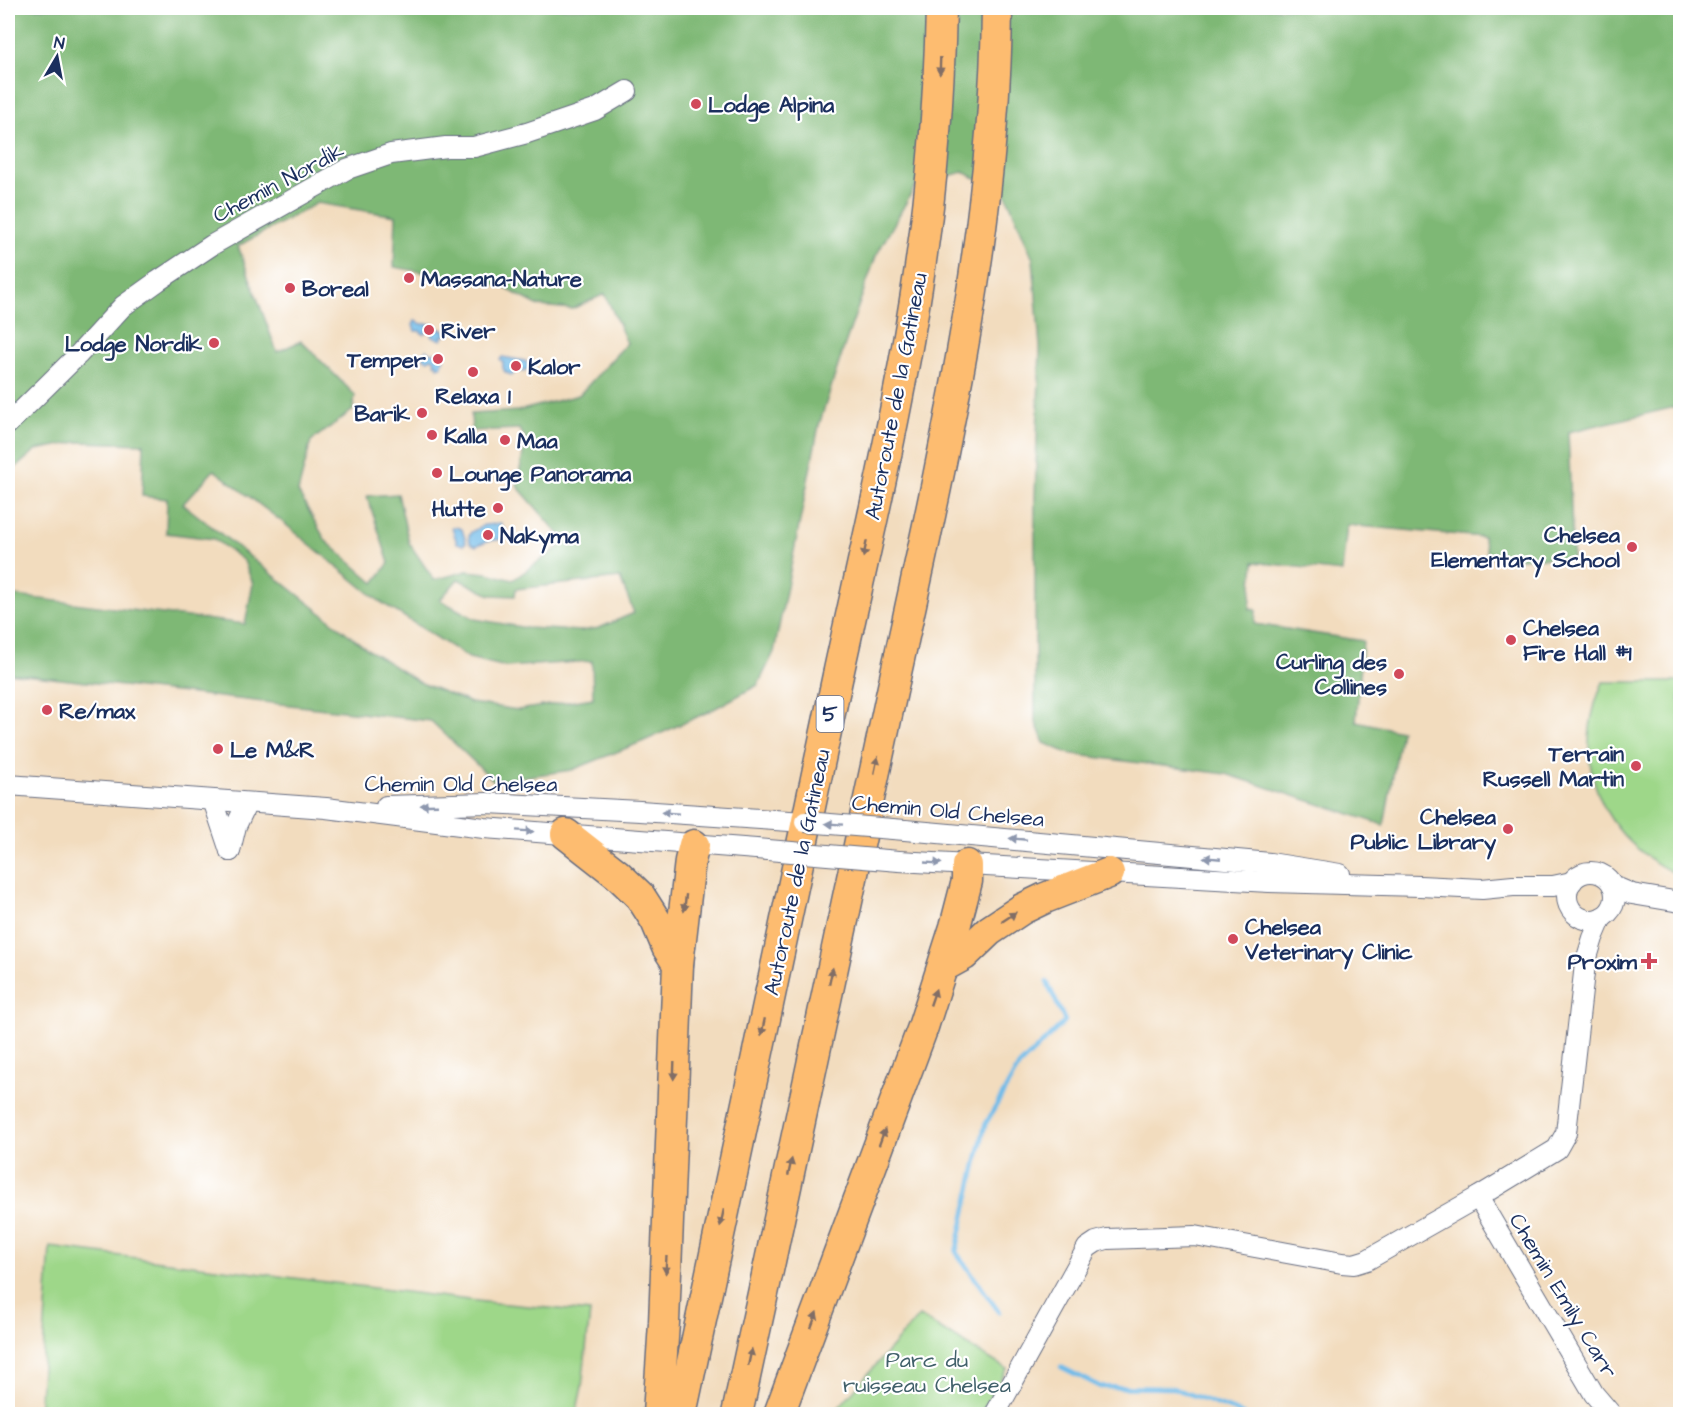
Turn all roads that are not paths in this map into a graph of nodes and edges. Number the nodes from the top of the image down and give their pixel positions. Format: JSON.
{"nodes":[{"id":1,"x":942,"y":8,"type":"edge"},
{"id":2,"x":997,"y":8,"type":"edge"},
{"id":3,"x":627,"y":91,"type":"dead end"},
{"id":4,"x":8,"y":424,"type":"edge"},
{"id":5,"x":8,"y":785,"type":"edge"},
{"id":6,"x":213,"y":800,"type":"junction"},
{"id":7,"x":247,"y":803,"type":"junction"},
{"id":8,"x":326,"y":808,"type":"junction"},
{"id":9,"x":729,"y":817,"type":"junction"},
{"id":10,"x":566,"y":834,"type":"junction"},
{"id":11,"x":957,"y":834,"type":"junction"},
{"id":12,"x":694,"y":845,"type":"junction"},
{"id":13,"x":967,"y":865,"type":"junction"},
{"id":14,"x":1109,"y":873,"type":"junction"},
{"id":15,"x":1572,"y":882,"type":"junction"},
{"id":16,"x":1420,"y":886,"type":"junction"},
{"id":17,"x":1613,"y":886,"type":"junction"},
{"id":18,"x":1482,"y":889,"type":"junction"},
{"id":19,"x":1679,"y":902,"type":"edge"},
{"id":20,"x":1574,"y":911,"type":"junction"},
{"id":21,"x":1606,"y":915,"type":"junction"},
{"id":22,"x":678,"y":964,"type":"junction"},
{"id":23,"x":1585,"y":964,"type":"junction"},
{"id":24,"x":944,"y":966,"type":"junction"},
{"id":25,"x":1478,"y":1197,"type":"junction"},
{"id":26,"x":658,"y":1414,"type":"edge"},
{"id":27,"x":681,"y":1414,"type":"edge"},
{"id":28,"x":737,"y":1414,"type":"edge"},
{"id":29,"x":779,"y":1414,"type":"edge"},
{"id":30,"x":994,"y":1414,"type":"edge"},
{"id":31,"x":1611,"y":1414,"type":"edge"}],
"edges":[{"from":1,"to":27,"type":"highway","name":"Autoroute de la Gatineau","number":"5","one_way":true},
{"from":28,"to":2,"type":"highway","one_way":true},
{"from":3,"to":4,"type":"street","name":"Chemin Nordik"},
{"from":5,"to":6,"type":"street","name":"Chemin Old Chelsea"},
{"from":6,"to":7,"type":"street","name":"Chemin Old Chelsea"},
{"from":6,"to":7,"type":"street"},
{"from":7,"to":8,"type":"street","name":"Chemin Old Chelsea"},
{"from":9,"to":8,"type":"street","name":"Chemin Old Chelsea","one_way":true},
{"from":8,"to":10,"type":"street","name":"Chemin Old Chelsea","one_way":true},
{"from":11,"to":9,"type":"street","name":"Chemin Old Chelsea","one_way":true,"bridge":true},
{"from":9,"to":12,"type":"street"},
{"from":10,"to":12,"type":"street","name":"Chemin Old Chelsea"},
{"from":10,"to":22,"type":"highway"},
{"from":11,"to":13,"type":"street"},
{"from":16,"to":11,"type":"street","name":"Chemin Old Chelsea","one_way":true},
{"from":12,"to":13,"type":"street","name":"Chemin Old Chelsea","one_way":true,"bridge":true},
{"from":12,"to":22,"type":"highway","one_way":true},
{"from":13,"to":14,"type":"street","name":"Chemin Old Chelsea"},
{"from":13,"to":24,"type":"highway"},
{"from":14,"to":16,"type":"street","name":"Chemin Old Chelsea"},
{"from":24,"to":14,"type":"highway","one_way":true},
{"from":15,"to":17,"type":"street"},
{"from":15,"to":18,"type":"street","name":"Chemin Old Chelsea"},
{"from":15,"to":20,"type":"street"},
{"from":16,"to":18,"type":"street","name":"Chemin Old Chelsea"},
{"from":17,"to":19,"type":"street"},
{"from":17,"to":21,"type":"street"},
{"from":18,"to":20,"type":"street","name":"Chemin Old Chelsea"},
{"from":19,"to":21,"type":"street"},
{"from":20,"to":21,"type":"street"},
{"from":20,"to":23,"type":"street"},
{"from":21,"to":23,"type":"street"},
{"from":22,"to":26,"type":"highway","one_way":true},
{"from":23,"to":25,"type":"street"},
{"from":29,"to":24,"type":"highway","one_way":true},
{"from":25,"to":30,"type":"street"},
{"from":25,"to":31,"type":"street","name":"Chemin Emily Carr"}]}
